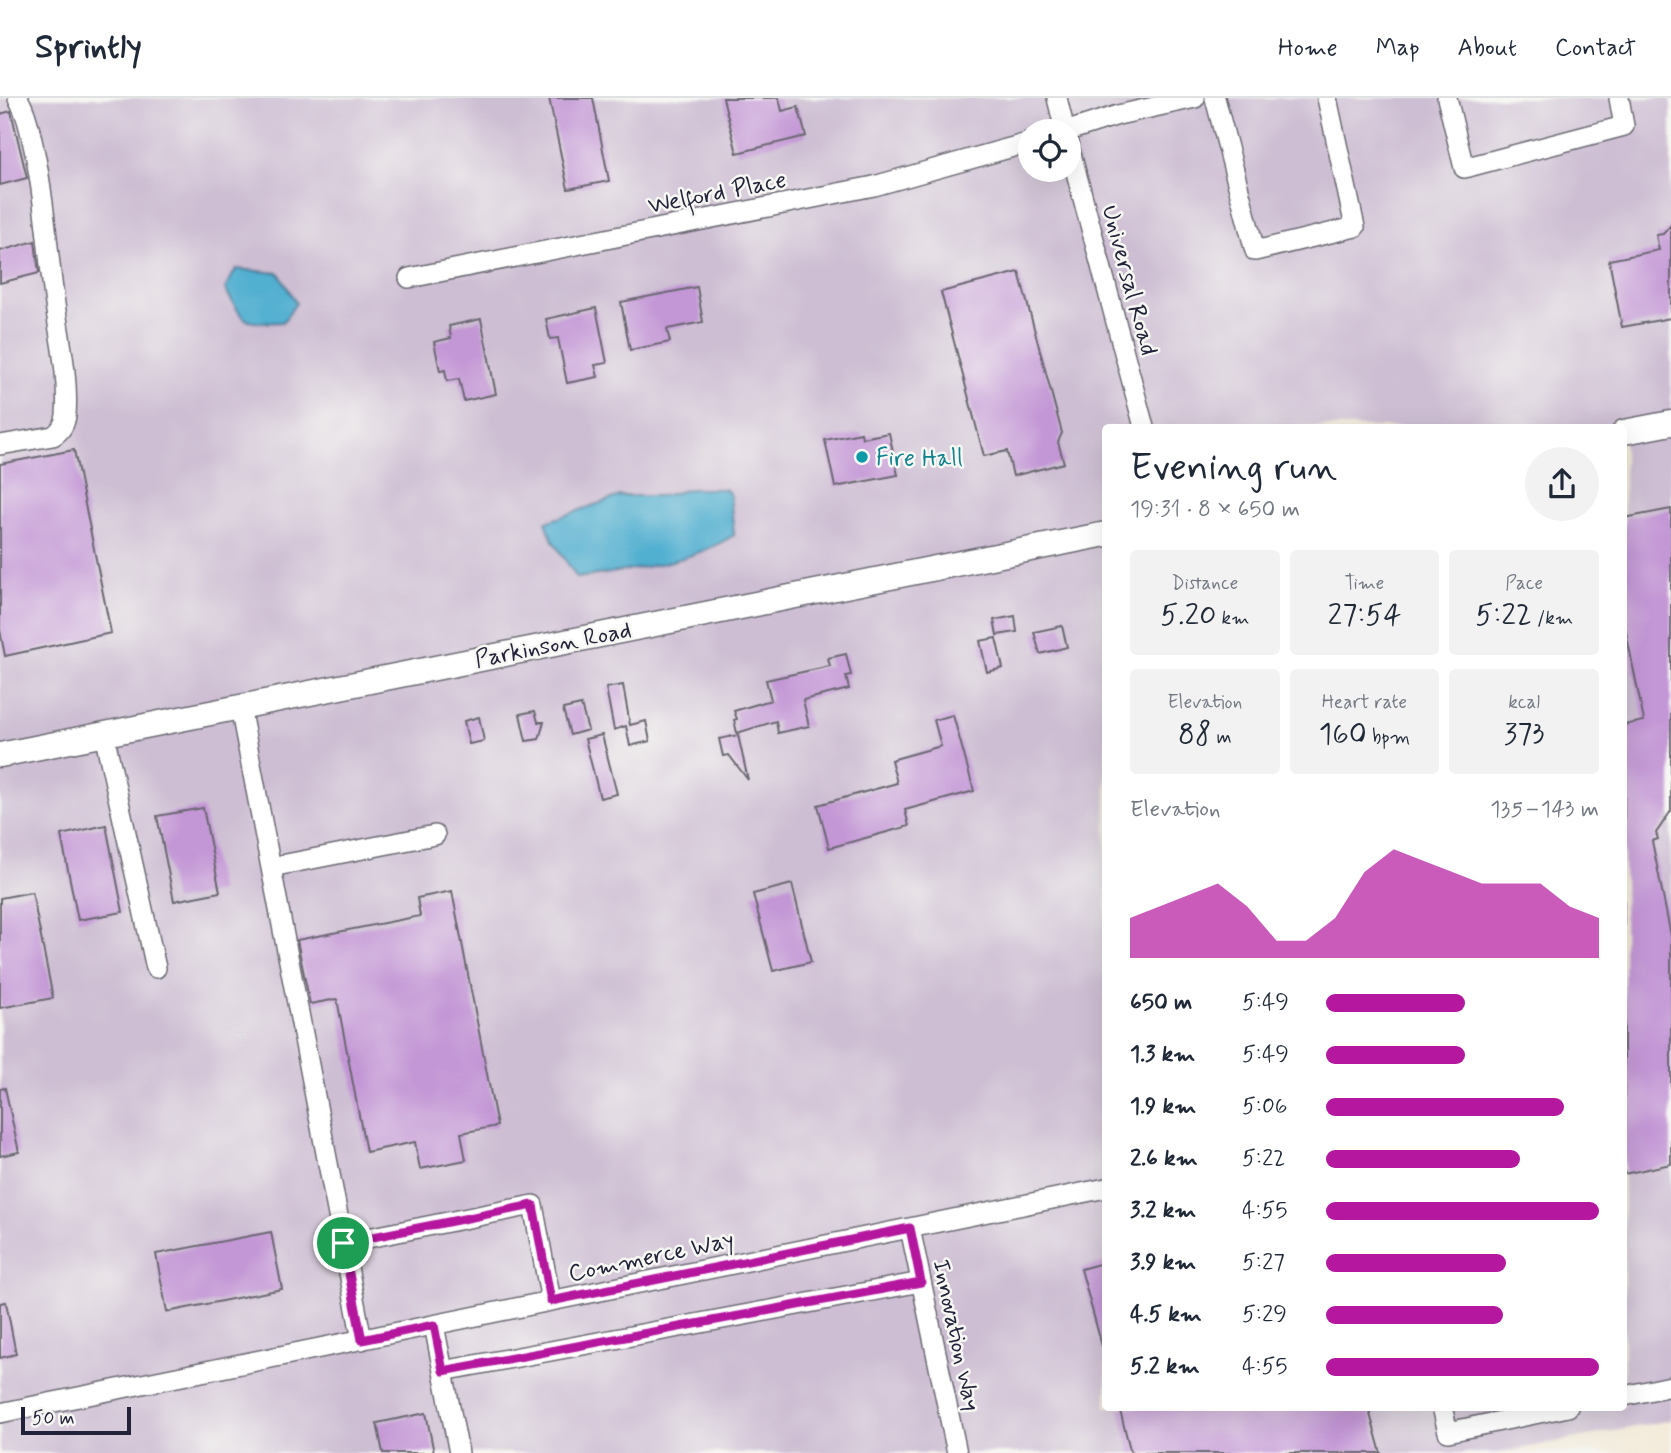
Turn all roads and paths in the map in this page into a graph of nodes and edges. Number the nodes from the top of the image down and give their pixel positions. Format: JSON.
{"nodes":[{"id":1,"x":18,"y":98,"type":"edge"},
{"id":2,"x":1057,"y":98,"type":"edge"},
{"id":3,"x":1195,"y":98,"type":"edge"},
{"id":4,"x":1215,"y":98,"type":"edge"},
{"id":5,"x":1327,"y":98,"type":"edge"},
{"id":6,"x":1447,"y":98,"type":"edge"},
{"id":7,"x":1619,"y":98,"type":"edge"},
{"id":8,"x":1063,"y":119,"type":"edge"},
{"id":9,"x":1081,"y":127,"type":"edge"},
{"id":10,"x":1018,"y":146,"type":"edge"},
{"id":11,"x":1079,"y":182,"type":"edge"},
{"id":12,"x":409,"y":278,"type":"dead end"},
{"id":13,"x":1671,"y":423,"type":"edge"},
{"id":14,"x":1143,"y":424,"type":"edge"},
{"id":15,"x":1627,"y":431,"type":"edge"},
{"id":16,"x":0,"y":445,"type":"edge"},
{"id":17,"x":1102,"y":535,"type":"edge"},
{"id":18,"x":240,"y":707,"type":"junction"},
{"id":19,"x":104,"y":734,"type":"junction"},
{"id":20,"x":0,"y":755,"type":"edge"},
{"id":21,"x":435,"y":835,"type":"dead end"},
{"id":22,"x":271,"y":867,"type":"junction"},
{"id":23,"x":156,"y":968,"type":"dead end"},
{"id":24,"x":1102,"y":1189,"type":"edge"},
{"id":25,"x":910,"y":1228,"type":"junction"},
{"id":26,"x":343,"y":1243,"type":"junction"},
{"id":27,"x":921,"y":1282,"type":"junction"},
{"id":28,"x":551,"y":1301,"type":"junction"},
{"id":29,"x":434,"y":1325,"type":"junction"},
{"id":30,"x":362,"y":1340,"type":"junction"},
{"id":31,"x":443,"y":1371,"type":"junction"},
{"id":32,"x":1671,"y":1386,"type":"edge"},
{"id":33,"x":1627,"y":1395,"type":"edge"},
{"id":34,"x":1443,"y":1411,"type":"edge"},
{"id":35,"x":1549,"y":1411,"type":"edge"},
{"id":36,"x":0,"y":1413,"type":"edge"},
{"id":37,"x":459,"y":1453,"type":"edge"},
{"id":38,"x":957,"y":1453,"type":"edge"}],
"edges":[{"from":1,"to":16,"type":"street"},
{"from":2,"to":8,"type":"street"},
{"from":3,"to":9,"type":"street"},
{"from":4,"to":5,"type":"street"},
{"from":6,"to":7,"type":"street"},
{"from":10,"to":12,"type":"street","name":"Welford Place"},
{"from":11,"to":14,"type":"street","name":"Universal Road"},
{"from":13,"to":15,"type":"main road"},
{"from":17,"to":18,"type":"main road","name":"Parkinson Road"},
{"from":18,"to":19,"type":"main road","name":"Parkinson Road"},
{"from":18,"to":22,"type":"street"},
{"from":19,"to":20,"type":"main road","name":"Parkinson Road"},
{"from":19,"to":23,"type":"street"},
{"from":21,"to":22,"type":"street"},
{"from":22,"to":26,"type":"street"},
{"from":24,"to":25,"type":"street","name":"Commerce Way"},
{"from":25,"to":27,"type":"street","name":"Innovation Way"},
{"from":25,"to":28,"type":"street","name":"Commerce Way"},
{"from":26,"to":28,"type":"street"},
{"from":26,"to":30,"type":"street"},
{"from":27,"to":31,"type":"street"},
{"from":27,"to":38,"type":"street","name":"Innovation Way"},
{"from":28,"to":29,"type":"street","name":"Commerce Way"},
{"from":29,"to":30,"type":"street","name":"Commerce Way"},
{"from":29,"to":31,"type":"street"},
{"from":30,"to":36,"type":"street","name":"Commerce Way"},
{"from":31,"to":37,"type":"street"},
{"from":32,"to":33,"type":"street"},
{"from":34,"to":35,"type":"street"}]}
